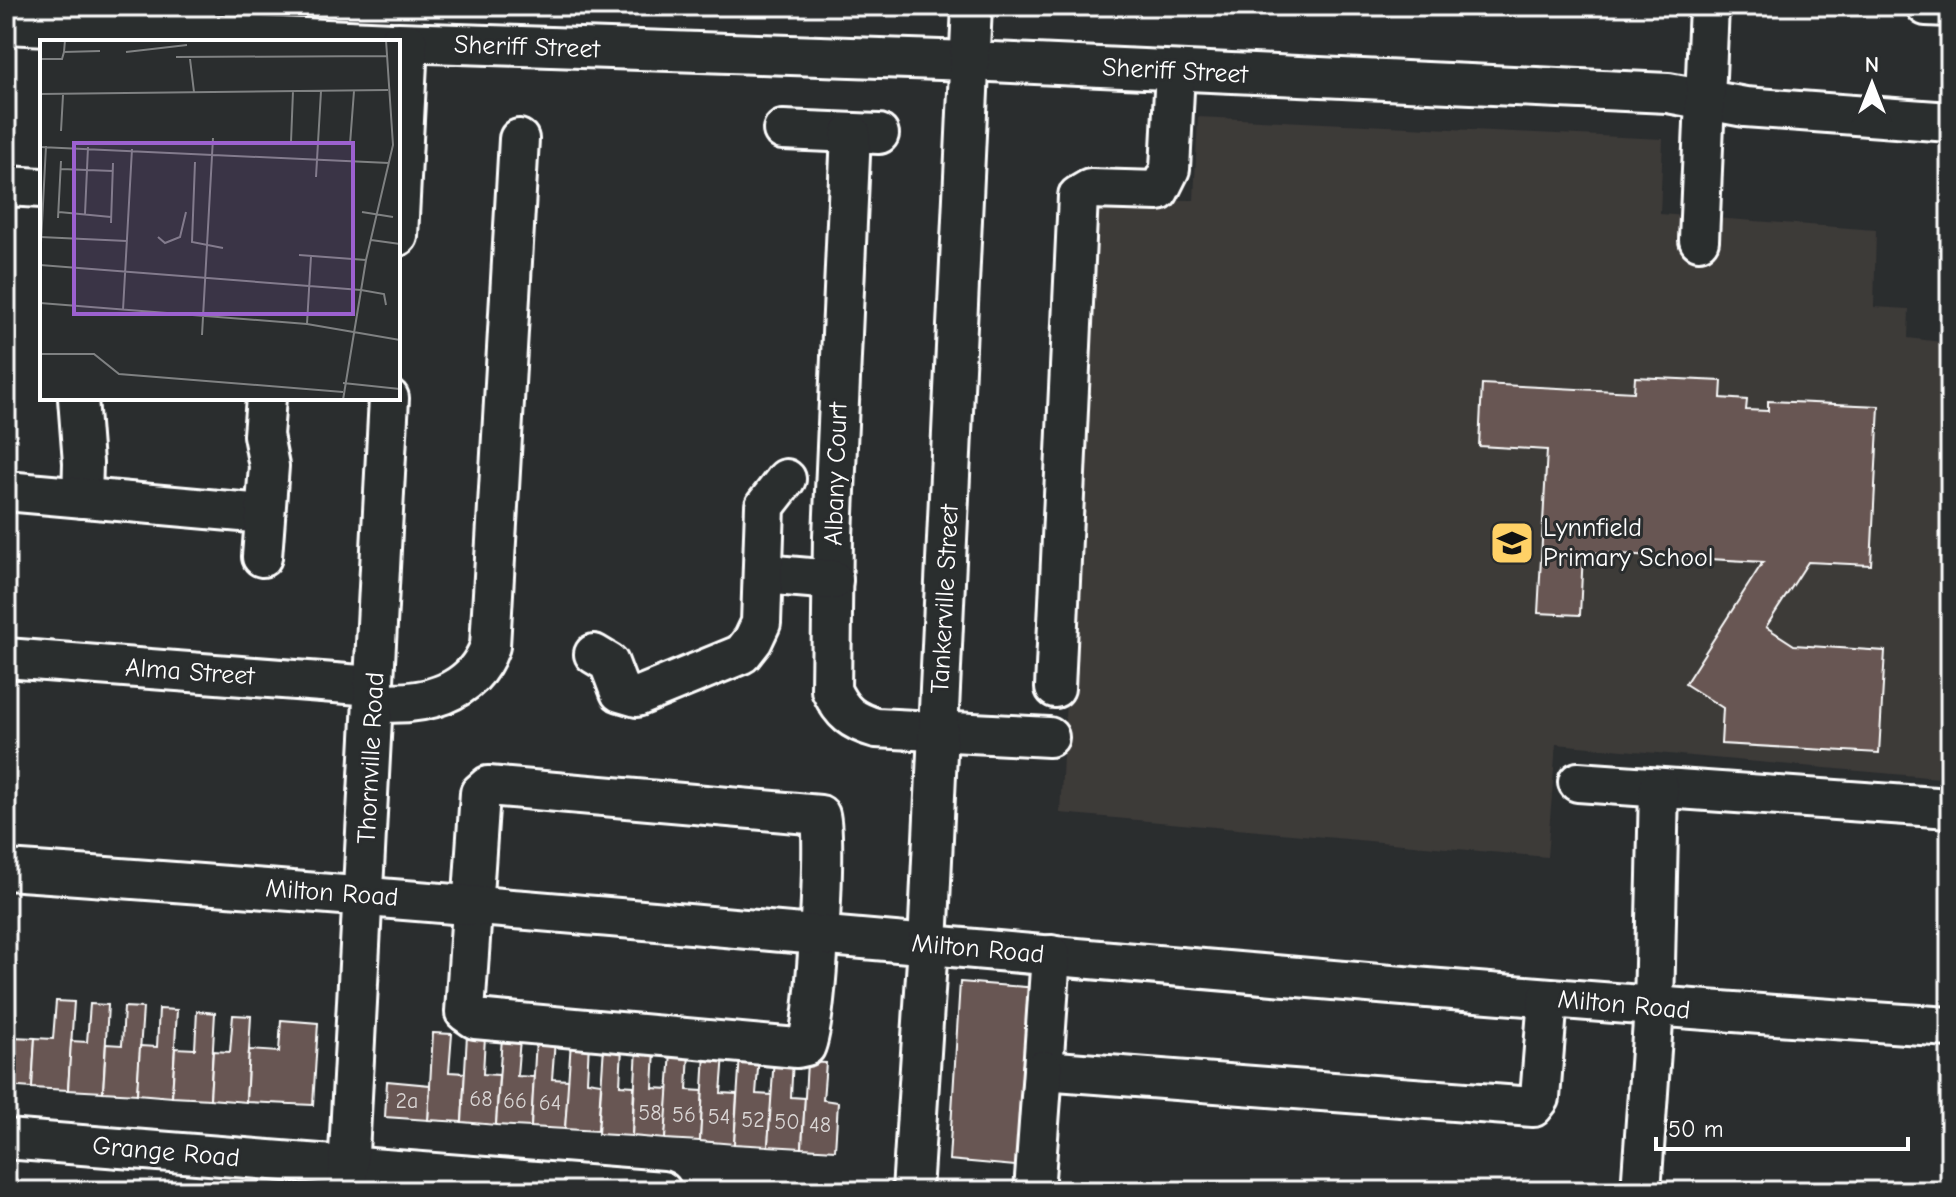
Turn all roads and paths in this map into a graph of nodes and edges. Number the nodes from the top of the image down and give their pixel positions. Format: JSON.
{"nodes":[{"id":1,"x":972,"y":6,"type":"edge"},
{"id":2,"x":1709,"y":6,"type":"edge"},
{"id":3,"x":1926,"y":6,"type":"edge"},
{"id":4,"x":1937,"y":6,"type":"edge"},
{"id":5,"x":1950,"y":7,"type":"edge"},
{"id":6,"x":6,"y":24,"type":"edge"},
{"id":7,"x":103,"y":35,"type":"edge"},
{"id":8,"x":314,"y":40,"type":"edge"},
{"id":9,"x":400,"y":42,"type":"edge"},
{"id":10,"x":970,"y":61,"type":"junction"},
{"id":11,"x":1175,"y":71,"type":"junction"},
{"id":12,"x":1705,"y":97,"type":"junction"},
{"id":13,"x":1950,"y":122,"type":"edge"},
{"id":14,"x":783,"y":130,"type":"dead end"},
{"id":15,"x":519,"y":139,"type":"dead end"},
{"id":16,"x":6,"y":186,"type":"edge"},
{"id":17,"x":40,"y":188,"type":"edge"},
{"id":18,"x":1699,"y":240,"type":"dead end"},
{"id":19,"x":78,"y":400,"type":"edge"},
{"id":20,"x":266,"y":400,"type":"edge"},
{"id":21,"x":389,"y":400,"type":"edge"},
{"id":22,"x":786,"y":479,"type":"dead end"},
{"id":23,"x":6,"y":491,"type":"edge"},
{"id":24,"x":82,"y":498,"type":"junction"},
{"id":25,"x":264,"y":514,"type":"junction"},
{"id":26,"x":262,"y":557,"type":"dead end"},
{"id":27,"x":763,"y":574,"type":"junction"},
{"id":28,"x":833,"y":580,"type":"junction"},
{"id":29,"x":594,"y":654,"type":"dead end"},
{"id":30,"x":6,"y":658,"type":"edge"},
{"id":31,"x":1055,"y":688,"type":"dead end"},
{"id":32,"x":374,"y":694,"type":"junction"},
{"id":33,"x":938,"y":731,"type":"junction"},
{"id":34,"x":1049,"y":737,"type":"dead end"},
{"id":35,"x":1578,"y":782,"type":"dead end"},
{"id":36,"x":1659,"y":788,"type":"junction"},
{"id":37,"x":1950,"y":808,"type":"edge"},
{"id":38,"x":6,"y":870,"type":"edge"},
{"id":39,"x":364,"y":894,"type":"junction"},
{"id":40,"x":473,"y":905,"type":"junction"},
{"id":41,"x":818,"y":934,"type":"junction"},
{"id":42,"x":928,"y":945,"type":"junction"},
{"id":43,"x":1051,"y":955,"type":"junction"},
{"id":44,"x":1548,"y":998,"type":"junction"},
{"id":45,"x":1654,"y":1008,"type":"junction"},
{"id":46,"x":1950,"y":1027,"type":"edge"},
{"id":47,"x":1043,"y":1070,"type":"junction"},
{"id":48,"x":6,"y":1139,"type":"edge"},
{"id":49,"x":348,"y":1179,"type":"edge"},
{"id":50,"x":662,"y":1191,"type":"edge"},
{"id":51,"x":912,"y":1191,"type":"edge"},
{"id":52,"x":1034,"y":1191,"type":"edge"},
{"id":53,"x":1641,"y":1191,"type":"edge"}],
"edges":[{"from":1,"to":10,"type":"street","name":"Tankerville Street"},
{"from":2,"to":12,"type":"street"},
{"from":3,"to":4,"type":"street"},
{"from":4,"to":5,"type":"street"},
{"from":6,"to":7,"type":"street","name":"Sheriff Street"},
{"from":7,"to":8,"type":"street","name":"Sheriff Street"},
{"from":9,"to":10,"type":"street","name":"Sheriff Street"},
{"from":10,"to":11,"type":"street","name":"Sheriff Street"},
{"from":10,"to":33,"type":"street","name":"Tankerville Street"},
{"from":11,"to":12,"type":"street","name":"Sheriff Street"},
{"from":11,"to":31,"type":"street"},
{"from":12,"to":13,"type":"street","name":"Sheriff Street"},
{"from":12,"to":18,"type":"street"},
{"from":14,"to":28,"type":"street","name":"Albany Court"},
{"from":15,"to":32,"type":"street","name":"Alma Street"},
{"from":16,"to":17,"type":"street"},
{"from":19,"to":24,"type":"street"},
{"from":20,"to":25,"type":"street"},
{"from":21,"to":32,"type":"street","name":"Thornville Road"},
{"from":22,"to":27,"type":"street"},
{"from":23,"to":24,"type":"street"},
{"from":24,"to":25,"type":"street"},
{"from":25,"to":26,"type":"street"},
{"from":27,"to":28,"type":"street"},
{"from":27,"to":29,"type":"street"},
{"from":28,"to":33,"type":"street","name":"Albany Court"},
{"from":30,"to":32,"type":"street","name":"Alma Street"},
{"from":32,"to":39,"type":"street","name":"Thornville Road"},
{"from":33,"to":34,"type":"street"},
{"from":33,"to":42,"type":"street","name":"Tankerville Street"},
{"from":35,"to":36,"type":"street"},
{"from":36,"to":37,"type":"street"},
{"from":36,"to":45,"type":"street"},
{"from":38,"to":39,"type":"street","name":"Milton Road"},
{"from":39,"to":40,"type":"street","name":"Milton Road"},
{"from":39,"to":49,"type":"street","name":"Thornville Road"},
{"from":40,"to":41,"type":"street","name":"Milton Road"},
{"from":40,"to":41,"type":"street"},
{"from":40,"to":41,"type":"street"},
{"from":41,"to":42,"type":"street","name":"Milton Road"},
{"from":42,"to":43,"type":"street","name":"Milton Road"},
{"from":42,"to":51,"type":"street","name":"Tankerville Street"},
{"from":43,"to":44,"type":"street","name":"Milton Road"},
{"from":43,"to":47,"type":"street"},
{"from":44,"to":45,"type":"street","name":"Milton Road"},
{"from":44,"to":47,"type":"street"},
{"from":45,"to":46,"type":"street","name":"Milton Road"},
{"from":45,"to":53,"type":"street"},
{"from":47,"to":52,"type":"street"},
{"from":48,"to":49,"type":"street","name":"Grange Road"},
{"from":49,"to":50,"type":"street","name":"Grange Road"}]}
